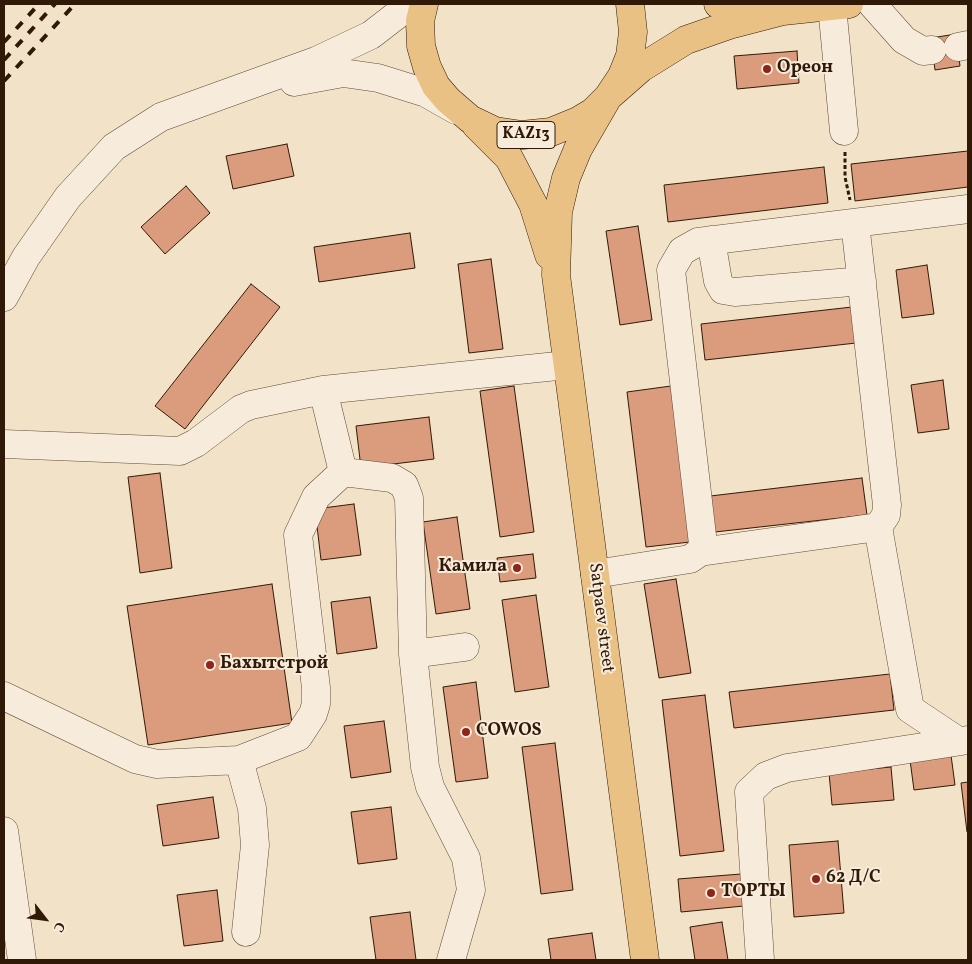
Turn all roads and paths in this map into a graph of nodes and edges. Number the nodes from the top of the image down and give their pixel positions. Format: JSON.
{"nodes":[{"id":1,"x":408,"y":4,"type":"edge"},
{"id":2,"x":424,"y":4,"type":"edge"},
{"id":3,"x":630,"y":4,"type":"edge"},
{"id":4,"x":718,"y":4,"type":"edge"},
{"id":5,"x":872,"y":4,"type":"edge"},
{"id":6,"x":841,"y":5,"type":"edge"},
{"id":7,"x":782,"y":11,"type":"junction"},
{"id":8,"x":953,"y":47,"type":"edge"},
{"id":9,"x":608,"y":98,"type":"junction"},
{"id":10,"x":209,"y":99,"type":"junction"},
{"id":11,"x":470,"y":119,"type":"junction"},
{"id":12,"x":844,"y":132,"type":"joint"},
{"id":13,"x":968,"y":209,"type":"edge"},
{"id":14,"x":855,"y":223,"type":"junction"},
{"id":15,"x":711,"y":240,"type":"junction"},
{"id":16,"x":556,"y":275,"type":"junction"},
{"id":17,"x":862,"y":281,"type":"junction"},
{"id":18,"x":4,"y":297,"type":"edge"},
{"id":19,"x":568,"y":365,"type":"junction"},
{"id":20,"x":323,"y":390,"type":"junction"},
{"id":21,"x":4,"y":444,"type":"edge"},
{"id":22,"x":343,"y":472,"type":"junction"},
{"id":23,"x":878,"y":527,"type":"junction"},
{"id":24,"x":700,"y":552,"type":"junction"},
{"id":25,"x":595,"y":574,"type":"junction"},
{"id":26,"x":465,"y":647,"type":"dead end"},
{"id":27,"x":413,"y":654,"type":"junction"},
{"id":28,"x":4,"y":696,"type":"edge"},
{"id":29,"x":910,"y":709,"type":"junction"},
{"id":30,"x":963,"y":741,"type":"edge"},
{"id":31,"x":892,"y":752,"type":"junction"},
{"id":32,"x":239,"y":760,"type":"junction"},
{"id":33,"x":4,"y":831,"type":"edge"},
{"id":34,"x":246,"y":932,"type":"dead end"},
{"id":35,"x":22,"y":960,"type":"edge"},
{"id":36,"x":451,"y":960,"type":"edge"},
{"id":37,"x":645,"y":960,"type":"edge"},
{"id":38,"x":760,"y":960,"type":"edge"}],
"edges":[{"from":1,"to":10,"type":"street"},
{"from":2,"to":11,"type":"main road","number":"KAZ13"},
{"from":3,"to":9,"type":"main road","number":"KAZ13"},
{"from":4,"to":7,"type":"main road","number":"KAZ13"},
{"from":5,"to":8,"type":"street"},
{"from":6,"to":7,"type":"main road","number":"KAZ13"},
{"from":6,"to":12,"type":"street"},
{"from":7,"to":9,"type":"main road","number":"KAZ13"},
{"from":9,"to":11,"type":"main road","number":"KAZ13"},
{"from":9,"to":16,"type":"main road"},
{"from":10,"to":11,"type":"street"},
{"from":10,"to":18,"type":"street"},
{"from":11,"to":16,"type":"main road"},
{"from":12,"to":14,"type":"path"},
{"from":13,"to":14,"type":"street"},
{"from":14,"to":15,"type":"street"},
{"from":14,"to":17,"type":"street"},
{"from":15,"to":17,"type":"street"},
{"from":15,"to":24,"type":"street"},
{"from":16,"to":19,"type":"main road","name":"Satpaev street"},
{"from":17,"to":23,"type":"street"},
{"from":19,"to":20,"type":"street"},
{"from":19,"to":25,"type":"main road","name":"Satpaev street"},
{"from":20,"to":21,"type":"street"},
{"from":20,"to":22,"type":"street"},
{"from":22,"to":27,"type":"street"},
{"from":22,"to":32,"type":"street"},
{"from":23,"to":24,"type":"street"},
{"from":23,"to":29,"type":"street"},
{"from":24,"to":25,"type":"street"},
{"from":25,"to":37,"type":"main road","name":"Satpaev street"},
{"from":26,"to":27,"type":"street"},
{"from":27,"to":36,"type":"street"},
{"from":28,"to":32,"type":"street"},
{"from":29,"to":30,"type":"street"},
{"from":29,"to":31,"type":"street"},
{"from":30,"to":31,"type":"street"},
{"from":31,"to":38,"type":"street"},
{"from":32,"to":34,"type":"street"},
{"from":33,"to":35,"type":"street"}]}
